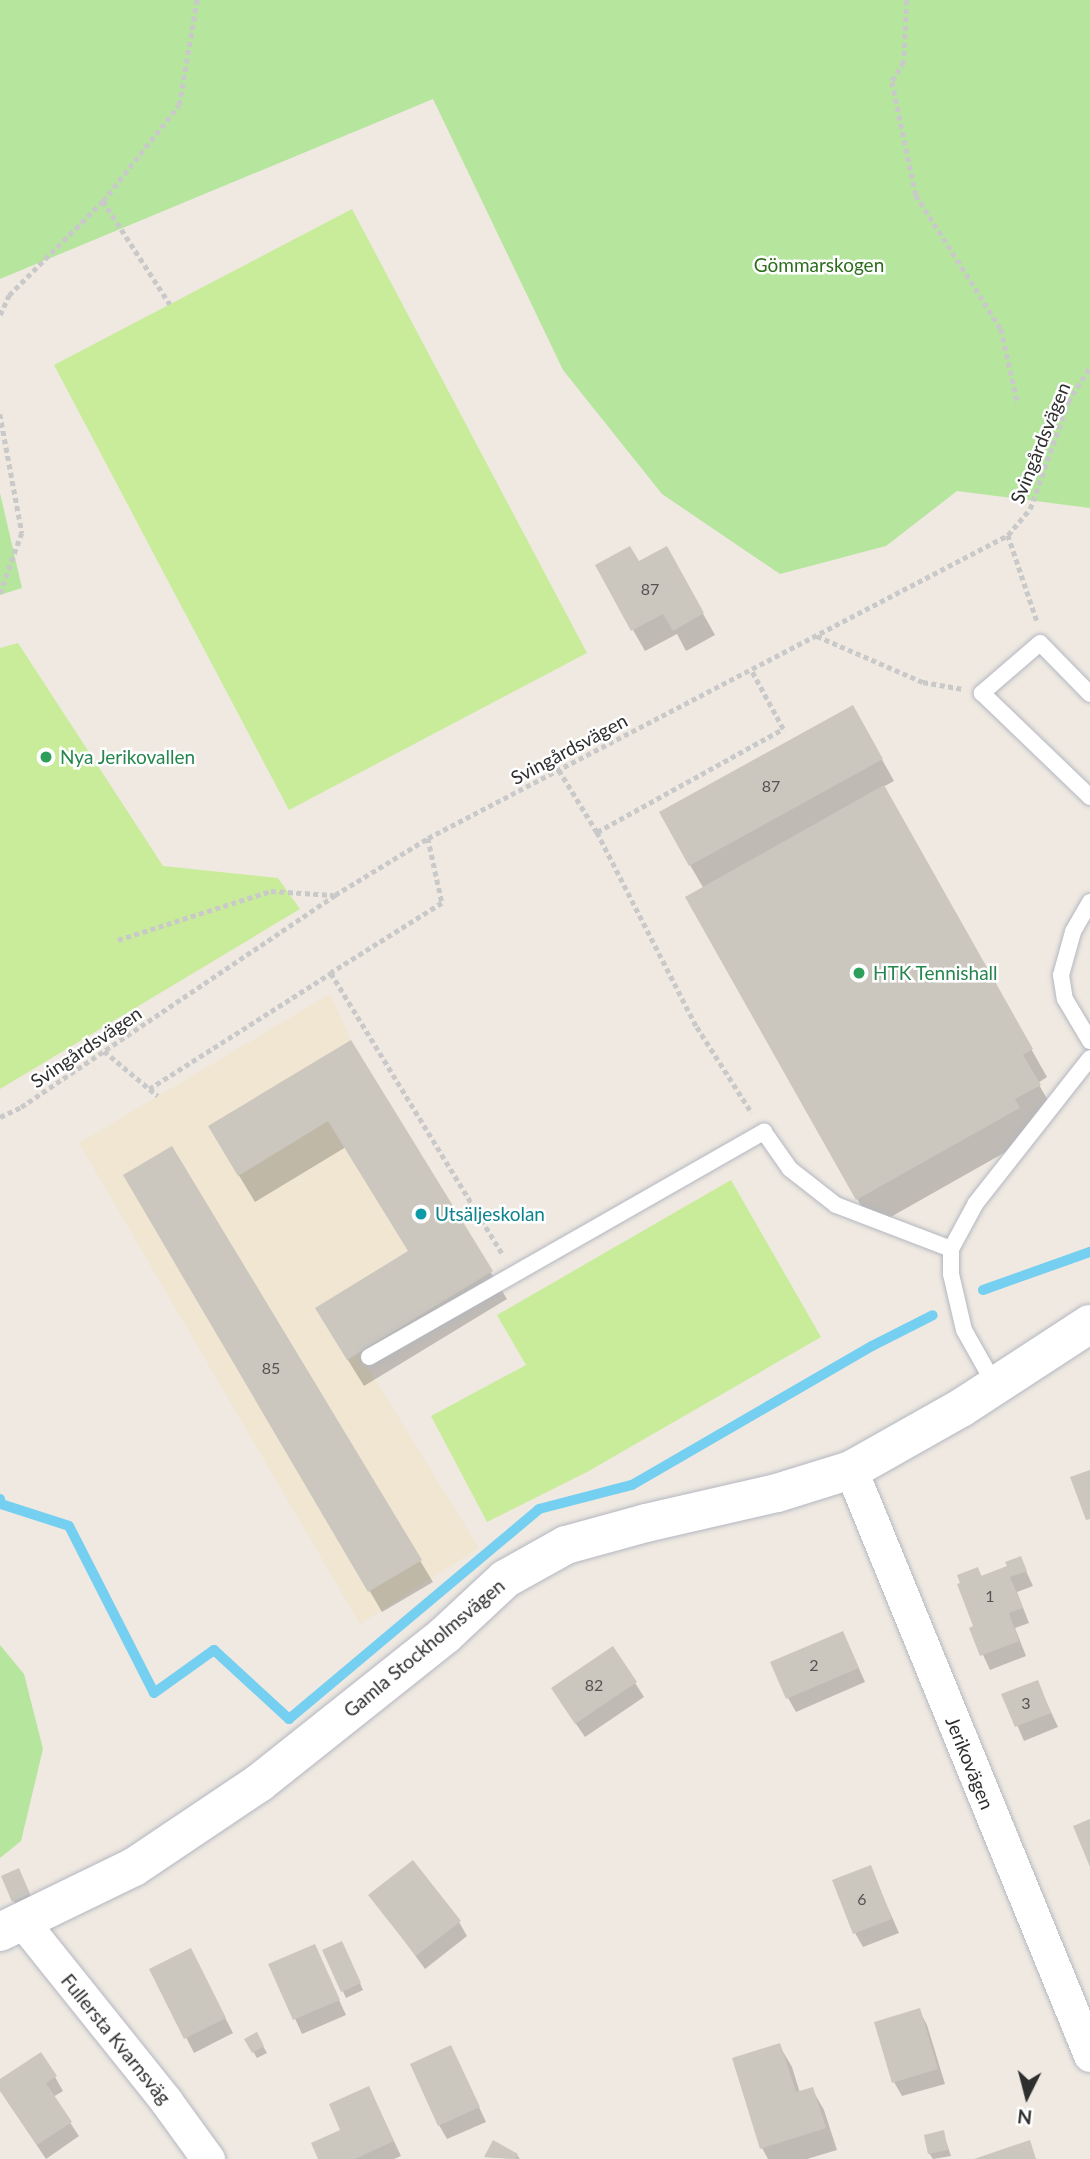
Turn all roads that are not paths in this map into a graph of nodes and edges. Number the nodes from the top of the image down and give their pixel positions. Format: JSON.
{"nodes":[{"id":1,"x":1090,"y":694,"type":"edge"},
{"id":2,"x":1090,"y":797,"type":"edge"},
{"id":3,"x":1090,"y":902,"type":"edge"},
{"id":4,"x":1090,"y":1041,"type":"edge"},
{"id":5,"x":1090,"y":1058,"type":"edge"},
{"id":6,"x":951,"y":1249,"type":"junction"},
{"id":7,"x":1090,"y":1324,"type":"edge"},
{"id":8,"x":369,"y":1357,"type":"dead end"},
{"id":9,"x":996,"y":1387,"type":"junction"},
{"id":10,"x":851,"y":1470,"type":"junction"},
{"id":11,"x":11,"y":1926,"type":"edge"},
{"id":12,"x":1090,"y":2055,"type":"edge"},
{"id":13,"x":208,"y":2159,"type":"edge"}],
"edges":[{"from":1,"to":2,"type":"lane"},
{"from":3,"to":4,"type":"lane"},
{"from":5,"to":6,"type":"lane"},
{"from":6,"to":8,"type":"lane"},
{"from":6,"to":9,"type":"lane"},
{"from":7,"to":9,"type":"street","name":"Gamla Stockholmsvägen"},
{"from":9,"to":10,"type":"street","name":"Gamla Stockholmsvägen"},
{"from":10,"to":11,"type":"street","name":"Gamla Stockholmsvägen"},
{"from":10,"to":12,"type":"street","name":"Jerikovägen"},
{"from":11,"to":13,"type":"street","name":"Fullersta Kvarnsväg"}]}
